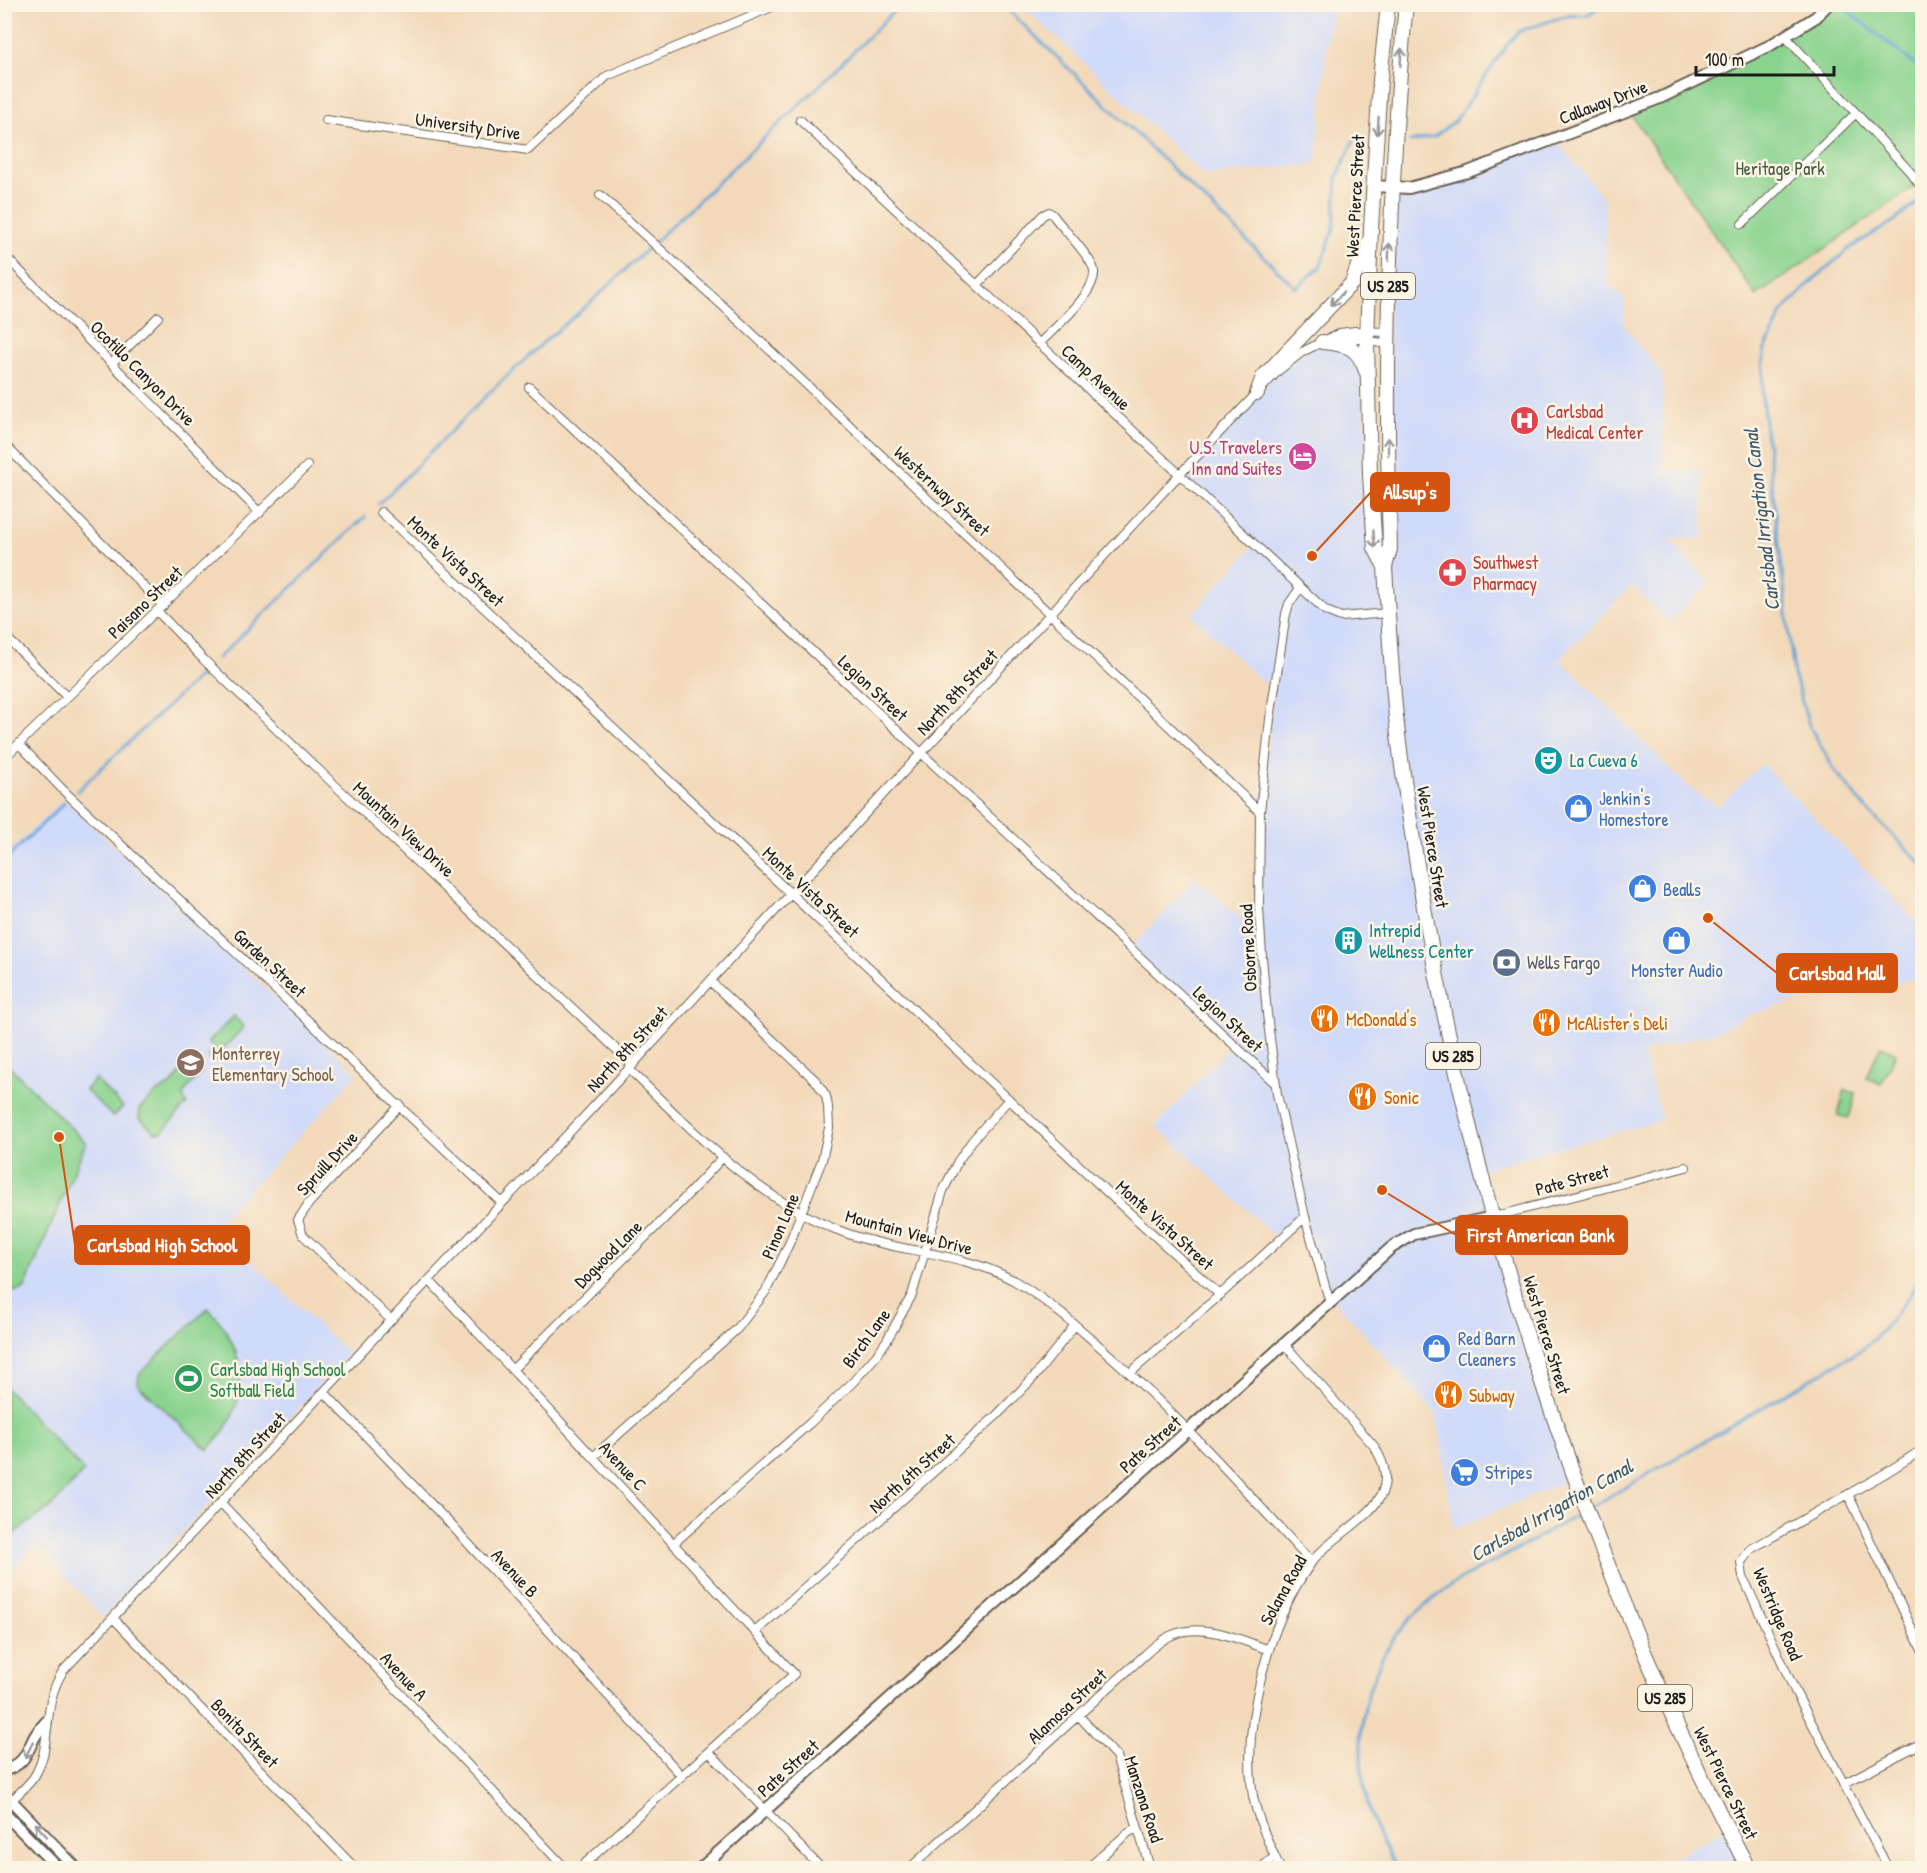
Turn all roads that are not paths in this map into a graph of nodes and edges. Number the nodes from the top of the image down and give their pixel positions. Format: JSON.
{"nodes":[{"id":1,"x":779,"y":4,"type":"edge"},
{"id":2,"x":1388,"y":4,"type":"edge"},
{"id":3,"x":1406,"y":4,"type":"edge"},
{"id":4,"x":1828,"y":4,"type":"edge"},
{"id":5,"x":1785,"y":36,"type":"junction"},
{"id":6,"x":1856,"y":113,"type":"junction"},
{"id":7,"x":326,"y":120,"type":"dead end"},
{"id":8,"x":800,"y":120,"type":"dead end"},
{"id":9,"x":1374,"y":186,"type":"junction"},
{"id":10,"x":1391,"y":187,"type":"junction"},
{"id":11,"x":1923,"y":188,"type":"edge"},
{"id":12,"x":600,"y":195,"type":"dead end"},
{"id":13,"x":1742,"y":224,"type":"dead end"},
{"id":14,"x":1371,"y":228,"type":"junction"},
{"id":15,"x":4,"y":255,"type":"edge"},
{"id":16,"x":977,"y":285,"type":"junction"},
{"id":17,"x":158,"y":317,"type":"dead end"},
{"id":18,"x":1367,"y":336,"type":"junction"},
{"id":19,"x":1387,"y":338,"type":"junction"},
{"id":20,"x":1322,"y":342,"type":"junction"},
{"id":21,"x":1040,"y":344,"type":"junction"},
{"id":22,"x":112,"y":363,"type":"junction"},
{"id":23,"x":1367,"y":375,"type":"junction"},
{"id":24,"x":529,"y":387,"type":"dead end"},
{"id":25,"x":1257,"y":393,"type":"junction"},
{"id":26,"x":4,"y":444,"type":"edge"},
{"id":27,"x":307,"y":466,"type":"dead end"},
{"id":28,"x":1179,"y":475,"type":"junction"},
{"id":29,"x":381,"y":512,"type":"dead end"},
{"id":30,"x":260,"y":513,"type":"junction"},
{"id":31,"x":1385,"y":567,"type":"junction"},
{"id":32,"x":1299,"y":588,"type":"junction"},
{"id":33,"x":160,"y":609,"type":"junction"},
{"id":34,"x":1388,"y":613,"type":"junction"},
{"id":35,"x":1050,"y":614,"type":"junction"},
{"id":36,"x":4,"y":635,"type":"edge"},
{"id":37,"x":67,"y":698,"type":"junction"},
{"id":38,"x":18,"y":744,"type":"junction"},
{"id":39,"x":920,"y":753,"type":"junction"},
{"id":40,"x":4,"y":758,"type":"edge"},
{"id":41,"x":1260,"y":812,"type":"junction"},
{"id":42,"x":791,"y":894,"type":"junction"},
{"id":43,"x":710,"y":981,"type":"junction"},
{"id":44,"x":631,"y":1067,"type":"junction"},
{"id":45,"x":1275,"y":1083,"type":"junction"},
{"id":46,"x":1009,"y":1099,"type":"junction"},
{"id":47,"x":400,"y":1105,"type":"junction"},
{"id":48,"x":723,"y":1157,"type":"junction"},
{"id":49,"x":1686,"y":1167,"type":"dead end"},
{"id":50,"x":501,"y":1202,"type":"junction"},
{"id":51,"x":801,"y":1212,"type":"junction"},
{"id":52,"x":1305,"y":1217,"type":"junction"},
{"id":53,"x":1493,"y":1217,"type":"junction"},
{"id":54,"x":926,"y":1251,"type":"junction"},
{"id":55,"x":429,"y":1280,"type":"junction"},
{"id":56,"x":1220,"y":1295,"type":"junction"},
{"id":57,"x":1330,"y":1303,"type":"junction"},
{"id":58,"x":391,"y":1320,"type":"junction"},
{"id":59,"x":1075,"y":1325,"type":"junction"},
{"id":60,"x":1285,"y":1345,"type":"junction"},
{"id":61,"x":512,"y":1370,"type":"junction"},
{"id":62,"x":1130,"y":1373,"type":"junction"},
{"id":63,"x":324,"y":1392,"type":"junction"},
{"id":64,"x":1189,"y":1431,"type":"junction"},
{"id":65,"x":1923,"y":1450,"type":"edge"},
{"id":66,"x":593,"y":1457,"type":"junction"},
{"id":67,"x":1848,"y":1494,"type":"junction"},
{"id":68,"x":221,"y":1503,"type":"junction"},
{"id":69,"x":674,"y":1544,"type":"junction"},
{"id":70,"x":1311,"y":1562,"type":"junction"},
{"id":71,"x":113,"y":1618,"type":"junction"},
{"id":72,"x":756,"y":1631,"type":"junction"},
{"id":73,"x":1269,"y":1650,"type":"junction"},
{"id":74,"x":1923,"y":1650,"type":"edge"},
{"id":75,"x":1079,"y":1716,"type":"junction"},
{"id":76,"x":46,"y":1722,"type":"junction"},
{"id":77,"x":1923,"y":1743,"type":"edge"},
{"id":78,"x":709,"y":1752,"type":"junction"},
{"id":79,"x":4,"y":1770,"type":"edge"},
{"id":80,"x":682,"y":1776,"type":"junction"},
{"id":81,"x":1843,"y":1784,"type":"junction"},
{"id":82,"x":7,"y":1800,"type":"edge"},
{"id":83,"x":766,"y":1810,"type":"junction"},
{"id":84,"x":4,"y":1813,"type":"edge"},
{"id":85,"x":1137,"y":1828,"type":"junction"},
{"id":86,"x":1275,"y":1856,"type":"junction"},
{"id":87,"x":58,"y":1869,"type":"edge"},
{"id":88,"x":76,"y":1869,"type":"edge"},
{"id":89,"x":355,"y":1869,"type":"edge"},
{"id":90,"x":565,"y":1869,"type":"edge"},
{"id":91,"x":580,"y":1869,"type":"edge"},
{"id":92,"x":701,"y":1869,"type":"edge"},
{"id":93,"x":821,"y":1869,"type":"edge"},
{"id":94,"x":910,"y":1869,"type":"edge"},
{"id":95,"x":1088,"y":1869,"type":"edge"},
{"id":96,"x":1150,"y":1869,"type":"edge"},
{"id":97,"x":1261,"y":1869,"type":"edge"},
{"id":98,"x":1281,"y":1869,"type":"edge"},
{"id":99,"x":1748,"y":1869,"type":"edge"},
{"id":100,"x":1888,"y":1869,"type":"edge"}],
"edges":[{"from":1,"to":7,"type":"street","name":"University Drive"},
{"from":2,"to":9,"type":"highway","name":"West Pierce Street","number":"US 285","one_way":true},
{"from":10,"to":3,"type":"highway","name":"West Pierce Street","number":"US 285","one_way":true},
{"from":4,"to":5,"type":"street","name":"Callaway Drive"},
{"from":5,"to":6,"type":"street"},
{"from":5,"to":10,"type":"street","name":"Callaway Drive"},
{"from":6,"to":11,"type":"street"},
{"from":6,"to":13,"type":"street"},
{"from":8,"to":16,"type":"street","name":"Camp Avenue"},
{"from":9,"to":10,"type":"street","name":"Callaway Drive"},
{"from":9,"to":14,"type":"highway","name":"West Pierce Street","number":"US 285"},
{"from":19,"to":10,"type":"highway","name":"West Pierce Street","number":"US 285","one_way":true},
{"from":12,"to":35,"type":"street","name":"Westernway Street"},
{"from":14,"to":18,"type":"highway","name":"West Pierce Street","number":"US 285"},
{"from":14,"to":25,"type":"highway","one_way":true},
{"from":15,"to":22,"type":"street","name":"Ocotillo Canyon Drive"},
{"from":16,"to":21,"type":"street","name":"Camp Avenue"},
{"from":16,"to":21,"type":"street"},
{"from":17,"to":22,"type":"street"},
{"from":18,"to":19,"type":"street","name":"North 8th Street"},
{"from":18,"to":19,"type":"street","name":"North 8th Street"},
{"from":18,"to":20,"type":"street","name":"North 8th Street"},
{"from":18,"to":23,"type":"highway","name":"West Pierce Street","number":"US 285"},
{"from":31,"to":19,"type":"highway","name":"West Pierce Street","number":"US 285","one_way":true},
{"from":20,"to":23,"type":"highway"},
{"from":20,"to":25,"type":"street","name":"North 8th Street"},
{"from":21,"to":28,"type":"street","name":"Camp Avenue"},
{"from":22,"to":30,"type":"street","name":"Ocotillo Canyon Drive"},
{"from":23,"to":31,"type":"highway","name":"West Pierce Street","number":"US 285","one_way":true},
{"from":24,"to":39,"type":"street","name":"Legion Street"},
{"from":25,"to":28,"type":"street","name":"North 8th Street"},
{"from":26,"to":33,"type":"street","name":"Mountain View Drive"},
{"from":27,"to":30,"type":"street","name":"Paisano Street"},
{"from":28,"to":32,"type":"street","name":"Camp Avenue"},
{"from":28,"to":35,"type":"street","name":"North 8th Street"},
{"from":29,"to":42,"type":"street","name":"Monte Vista Street"},
{"from":30,"to":33,"type":"street","name":"Paisano Street"},
{"from":31,"to":34,"type":"highway","name":"West Pierce Street","number":"US 285"},
{"from":32,"to":34,"type":"street","name":"Camp Avenue"},
{"from":32,"to":41,"type":"street","name":"Osborne Road"},
{"from":33,"to":37,"type":"street","name":"Paisano Street"},
{"from":33,"to":44,"type":"street","name":"Mountain View Drive"},
{"from":34,"to":53,"type":"highway","name":"West Pierce Street","number":"US 285"},
{"from":35,"to":39,"type":"street","name":"North 8th Street"},
{"from":35,"to":41,"type":"street","name":"Westernway Street"},
{"from":36,"to":37,"type":"street"},
{"from":37,"to":38,"type":"street","name":"Paisano Street"},
{"from":38,"to":40,"type":"street","name":"Paisano Street"},
{"from":38,"to":47,"type":"street","name":"Garden Street"},
{"from":39,"to":42,"type":"street","name":"North 8th Street"},
{"from":39,"to":45,"type":"street","name":"Legion Street"},
{"from":41,"to":45,"type":"street","name":"Osborne Road"},
{"from":42,"to":43,"type":"street","name":"North 8th Street"},
{"from":42,"to":46,"type":"street","name":"Monte Vista Street"},
{"from":43,"to":44,"type":"street","name":"North 8th Street"},
{"from":43,"to":51,"type":"street","name":"Pinon Lane"},
{"from":44,"to":48,"type":"street","name":"Mountain View Drive"},
{"from":44,"to":50,"type":"street","name":"North 8th Street"},
{"from":45,"to":52,"type":"street","name":"Osborne Road"},
{"from":46,"to":54,"type":"street","name":"Birch Lane"},
{"from":46,"to":56,"type":"street","name":"Monte Vista Street"},
{"from":47,"to":50,"type":"street","name":"Garden Street"},
{"from":47,"to":58,"type":"street","name":"Spruill Drive"},
{"from":48,"to":51,"type":"street","name":"Mountain View Drive"},
{"from":48,"to":61,"type":"street","name":"Dogwood Lane"},
{"from":49,"to":53,"type":"street","name":"Pate Street"},
{"from":50,"to":55,"type":"street","name":"North 8th Street"},
{"from":51,"to":54,"type":"street","name":"Mountain View Drive"},
{"from":51,"to":66,"type":"street","name":"Pinon Lane"},
{"from":52,"to":56,"type":"street"},
{"from":52,"to":57,"type":"street","name":"Osborne Road"},
{"from":53,"to":57,"type":"street","name":"Pate Street"},
{"from":53,"to":99,"type":"highway","name":"West Pierce Street","number":"US 285"},
{"from":54,"to":59,"type":"street","name":"Mountain View Drive"},
{"from":54,"to":69,"type":"street","name":"Birch Lane"},
{"from":55,"to":58,"type":"street","name":"North 8th Street"},
{"from":55,"to":61,"type":"street","name":"Avenue C"},
{"from":56,"to":62,"type":"street"},
{"from":57,"to":60,"type":"street","name":"Pate Street"},
{"from":58,"to":63,"type":"street","name":"North 8th Street"},
{"from":59,"to":62,"type":"street","name":"Mountain View Drive"},
{"from":59,"to":72,"type":"street","name":"North 6th Street"},
{"from":60,"to":64,"type":"street","name":"Pate Street"},
{"from":60,"to":70,"type":"street","name":"Solana Road"},
{"from":61,"to":66,"type":"street","name":"Avenue C"},
{"from":62,"to":64,"type":"street"},
{"from":63,"to":68,"type":"street","name":"North 8th Street"},
{"from":63,"to":80,"type":"street","name":"Avenue B"},
{"from":64,"to":70,"type":"street"},
{"from":64,"to":83,"type":"street","name":"Pate Street"},
{"from":65,"to":67,"type":"street","name":"Westridge Road"},
{"from":66,"to":69,"type":"street","name":"Avenue C"},
{"from":67,"to":74,"type":"street"},
{"from":67,"to":81,"type":"street","name":"Westridge Road"},
{"from":68,"to":71,"type":"street","name":"North 8th Street"},
{"from":68,"to":90,"type":"street","name":"Avenue A"},
{"from":69,"to":72,"type":"street","name":"Avenue C"},
{"from":70,"to":73,"type":"street","name":"Solana Road"},
{"from":71,"to":76,"type":"street","name":"North 8th Street"},
{"from":71,"to":89,"type":"street","name":"Bonita Street"},
{"from":72,"to":78,"type":"street","name":"Avenue C"},
{"from":73,"to":75,"type":"street","name":"Alamosa Street"},
{"from":73,"to":86,"type":"street","name":"Solana Road"},
{"from":75,"to":85,"type":"street","name":"Manzana Road"},
{"from":75,"to":94,"type":"street","name":"Alamosa Street"},
{"from":76,"to":79,"type":"street","one_way":true},
{"from":76,"to":82,"type":"street","name":"North 8th Street"},
{"from":77,"to":81,"type":"street"},
{"from":78,"to":80,"type":"street"},
{"from":78,"to":83,"type":"street"},
{"from":80,"to":91,"type":"street"},
{"from":81,"to":100,"type":"street","name":"Westridge Road"},
{"from":88,"to":82,"type":"street","one_way":true},
{"from":83,"to":92,"type":"street","name":"Pate Street"},
{"from":83,"to":93,"type":"street"},
{"from":84,"to":87,"type":"street"},
{"from":85,"to":95,"type":"street"},
{"from":85,"to":96,"type":"street","name":"Manzana Road"},
{"from":86,"to":97,"type":"street"},
{"from":86,"to":98,"type":"street","name":"Solana Road"}]}
